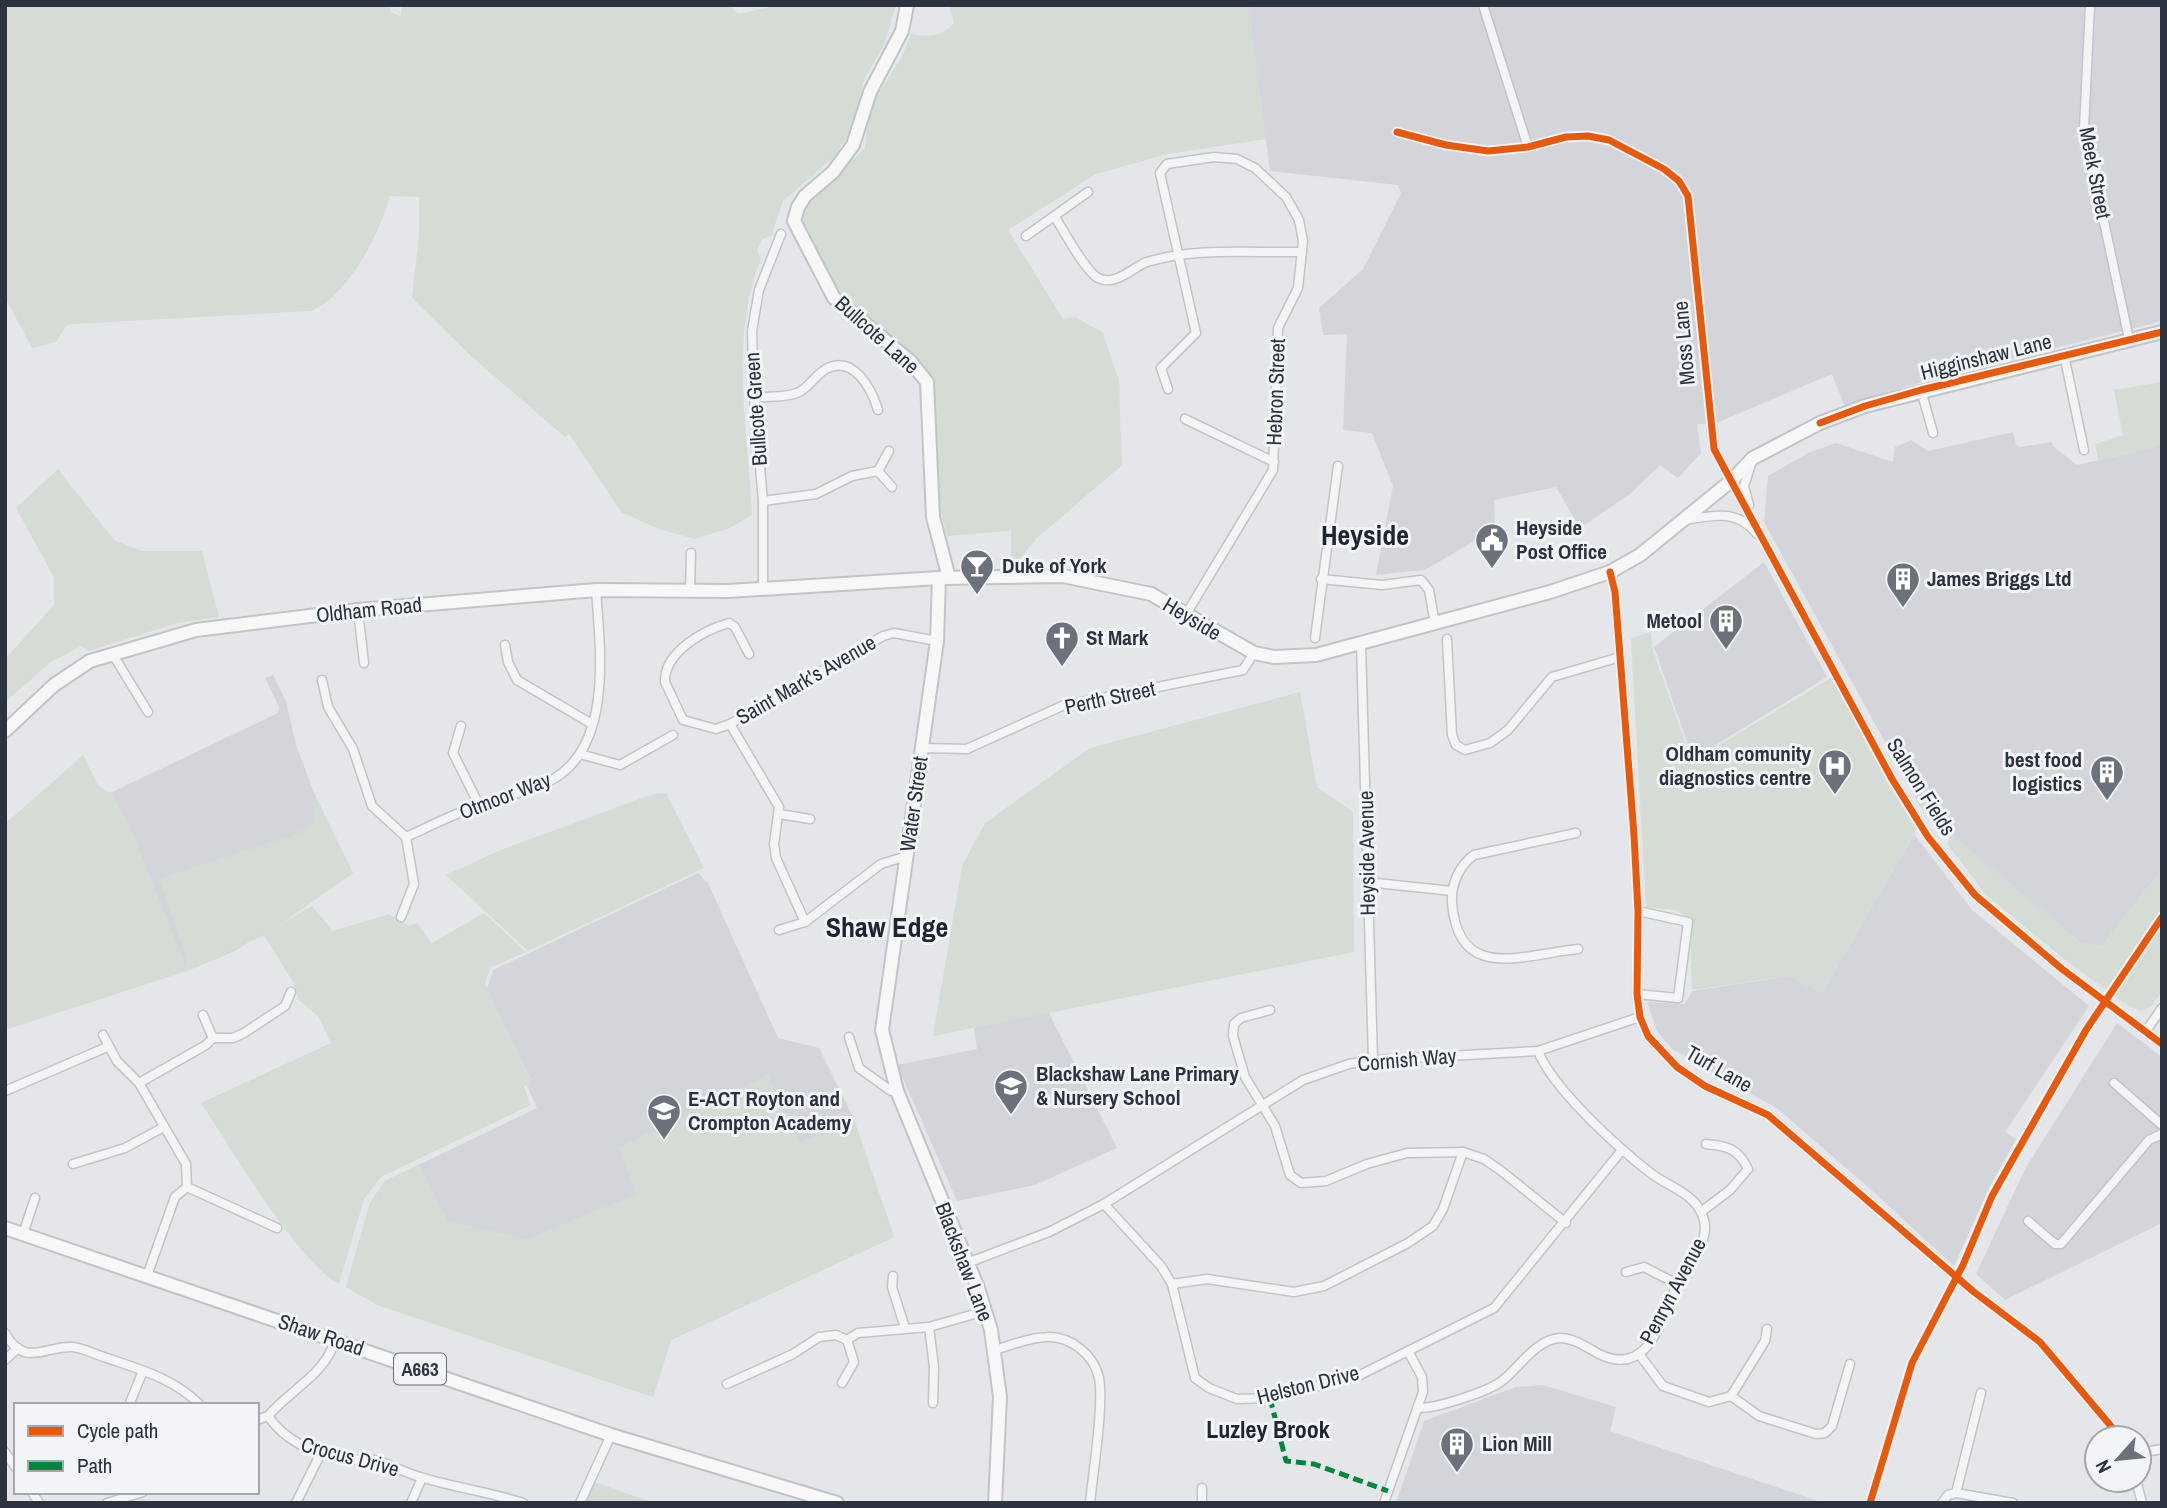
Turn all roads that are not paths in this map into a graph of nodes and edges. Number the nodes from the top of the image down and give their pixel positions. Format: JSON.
{"nodes":[{"id":1,"x":907,"y":5,"type":"edge"},
{"id":2,"x":1483,"y":5,"type":"edge"},
{"id":3,"x":2090,"y":5,"type":"edge"},
{"id":4,"x":1397,"y":132,"type":"dead end"},
{"id":5,"x":1528,"y":147,"type":"junction"},
{"id":6,"x":1088,"y":192,"type":"dead end"},
{"id":7,"x":1055,"y":217,"type":"junction"},
{"id":8,"x":781,"y":234,"type":"dead end"},
{"id":9,"x":1026,"y":236,"type":"dead end"},
{"id":10,"x":1302,"y":252,"type":"junction"},
{"id":11,"x":1180,"y":255,"type":"junction"},
{"id":12,"x":2162,"y":332,"type":"edge"},
{"id":13,"x":2129,"y":339,"type":"junction"},
{"id":14,"x":2064,"y":355,"type":"junction"},
{"id":15,"x":1168,"y":389,"type":"dead end"},
{"id":16,"x":1921,"y":390,"type":"junction"},
{"id":17,"x":754,"y":398,"type":"junction"},
{"id":18,"x":878,"y":410,"type":"dead end"},
{"id":19,"x":1185,"y":419,"type":"dead end"},
{"id":20,"x":1933,"y":433,"type":"dead end"},
{"id":21,"x":2084,"y":450,"type":"dead end"},
{"id":22,"x":889,"y":451,"type":"dead end"},
{"id":23,"x":1753,"y":458,"type":"junction"},
{"id":24,"x":1274,"y":462,"type":"junction"},
{"id":25,"x":1338,"y":466,"type":"dead end"},
{"id":26,"x":878,"y":471,"type":"junction"},
{"id":27,"x":1731,"y":481,"type":"junction"},
{"id":28,"x":892,"y":486,"type":"dead end"},
{"id":29,"x":762,"y":501,"type":"junction"},
{"id":30,"x":1752,"y":517,"type":"junction"},
{"id":31,"x":1683,"y":520,"type":"junction"},
{"id":32,"x":1770,"y":550,"type":"junction"},
{"id":33,"x":691,"y":553,"type":"dead end"},
{"id":34,"x":1610,"y":572,"type":"junction"},
{"id":35,"x":944,"y":578,"type":"junction"},
{"id":36,"x":1321,"y":579,"type":"junction"},
{"id":37,"x":763,"y":589,"type":"junction"},
{"id":38,"x":596,"y":590,"type":"junction"},
{"id":39,"x":691,"y":590,"type":"junction"},
{"id":40,"x":358,"y":610,"type":"junction"},
{"id":41,"x":1185,"y":615,"type":"junction"},
{"id":42,"x":1435,"y":624,"type":"junction"},
{"id":43,"x":1315,"y":638,"type":"dead end"},
{"id":44,"x":1447,"y":639,"type":"dead end"},
{"id":45,"x":937,"y":640,"type":"junction"},
{"id":46,"x":505,"y":645,"type":"dead end"},
{"id":47,"x":1361,"y":645,"type":"junction"},
{"id":48,"x":112,"y":653,"type":"junction"},
{"id":49,"x":1254,"y":653,"type":"junction"},
{"id":50,"x":749,"y":654,"type":"dead end"},
{"id":51,"x":1620,"y":657,"type":"junction"},
{"id":52,"x":364,"y":663,"type":"dead end"},
{"id":53,"x":322,"y":680,"type":"dead end"},
{"id":54,"x":148,"y":712,"type":"dead end"},
{"id":55,"x":592,"y":724,"type":"junction"},
{"id":56,"x":730,"y":724,"type":"junction"},
{"id":57,"x":461,"y":726,"type":"dead end"},
{"id":58,"x":5,"y":731,"type":"edge"},
{"id":59,"x":673,"y":735,"type":"dead end"},
{"id":60,"x":922,"y":748,"type":"junction"},
{"id":61,"x":580,"y":754,"type":"junction"},
{"id":62,"x":479,"y":805,"type":"junction"},
{"id":63,"x":779,"y":811,"type":"junction"},
{"id":64,"x":810,"y":819,"type":"dead end"},
{"id":65,"x":1576,"y":833,"type":"dead end"},
{"id":66,"x":406,"y":837,"type":"junction"},
{"id":67,"x":907,"y":856,"type":"junction"},
{"id":68,"x":1367,"y":882,"type":"junction"},
{"id":69,"x":1452,"y":891,"type":"junction"},
{"id":70,"x":1638,"y":911,"type":"junction"},
{"id":71,"x":401,"y":917,"type":"dead end"},
{"id":72,"x":806,"y":922,"type":"junction"},
{"id":73,"x":779,"y":930,"type":"dead end"},
{"id":74,"x":1578,"y":948,"type":"dead end"},
{"id":75,"x":291,"y":992,"type":"dead end"},
{"id":76,"x":1637,"y":993,"type":"junction"},
{"id":77,"x":2162,"y":1007,"type":"edge"},
{"id":78,"x":1270,"y":1010,"type":"dead end"},
{"id":79,"x":203,"y":1015,"type":"dead end"},
{"id":80,"x":1640,"y":1017,"type":"junction"},
{"id":81,"x":882,"y":1030,"type":"joint"},
{"id":82,"x":2146,"y":1031,"type":"junction"},
{"id":83,"x":103,"y":1035,"type":"dead end"},
{"id":84,"x":849,"y":1037,"type":"dead end"},
{"id":85,"x":213,"y":1038,"type":"junction"},
{"id":86,"x":2162,"y":1044,"type":"edge"},
{"id":87,"x":107,"y":1047,"type":"junction"},
{"id":88,"x":1538,"y":1051,"type":"junction"},
{"id":89,"x":1373,"y":1060,"type":"junction"},
{"id":90,"x":139,"y":1083,"type":"junction"},
{"id":91,"x":2114,"y":1083,"type":"dead end"},
{"id":92,"x":5,"y":1091,"type":"edge"},
{"id":93,"x":897,"y":1091,"type":"junction"},
{"id":94,"x":1263,"y":1105,"type":"junction"},
{"id":95,"x":2162,"y":1125,"type":"edge"},
{"id":96,"x":162,"y":1128,"type":"junction"},
{"id":97,"x":2162,"y":1134,"type":"edge"},
{"id":98,"x":1706,"y":1144,"type":"dead end"},
{"id":99,"x":1622,"y":1150,"type":"junction"},
{"id":100,"x":1463,"y":1152,"type":"junction"},
{"id":101,"x":72,"y":1164,"type":"dead end"},
{"id":102,"x":187,"y":1187,"type":"junction"},
{"id":103,"x":35,"y":1198,"type":"dead end"},
{"id":104,"x":1104,"y":1205,"type":"junction"},
{"id":105,"x":1701,"y":1212,"type":"junction"},
{"id":106,"x":2028,"y":1221,"type":"dead end"},
{"id":107,"x":1566,"y":1223,"type":"junction"},
{"id":108,"x":5,"y":1228,"type":"edge"},
{"id":109,"x":277,"y":1228,"type":"dead end"},
{"id":110,"x":23,"y":1234,"type":"junction"},
{"id":111,"x":967,"y":1263,"type":"junction"},
{"id":112,"x":1626,"y":1272,"type":"dead end"},
{"id":113,"x":147,"y":1276,"type":"junction"},
{"id":114,"x":893,"y":1276,"type":"dead end"},
{"id":115,"x":1172,"y":1284,"type":"junction"},
{"id":116,"x":1677,"y":1284,"type":"junction"},
{"id":117,"x":985,"y":1311,"type":"junction"},
{"id":118,"x":929,"y":1327,"type":"junction"},
{"id":119,"x":905,"y":1328,"type":"junction"},
{"id":120,"x":1767,"y":1329,"type":"dead end"},
{"id":121,"x":5,"y":1333,"type":"edge"},
{"id":122,"x":335,"y":1340,"type":"junction"},
{"id":123,"x":848,"y":1340,"type":"junction"},
{"id":124,"x":18,"y":1348,"type":"junction"},
{"id":125,"x":995,"y":1350,"type":"junction"},
{"id":126,"x":1408,"y":1351,"type":"junction"},
{"id":127,"x":1639,"y":1354,"type":"junction"},
{"id":128,"x":5,"y":1360,"type":"edge"},
{"id":129,"x":1850,"y":1364,"type":"dead end"},
{"id":130,"x":143,"y":1371,"type":"junction"},
{"id":131,"x":727,"y":1384,"type":"dead end"},
{"id":132,"x":842,"y":1384,"type":"dead end"},
{"id":133,"x":1981,"y":1393,"type":"dead end"},
{"id":134,"x":1731,"y":1396,"type":"junction"},
{"id":135,"x":130,"y":1403,"type":"edge"},
{"id":136,"x":198,"y":1403,"type":"edge"},
{"id":137,"x":933,"y":1403,"type":"dead end"},
{"id":138,"x":1417,"y":1408,"type":"junction"},
{"id":139,"x":268,"y":1416,"type":"junction"},
{"id":140,"x":259,"y":1419,"type":"edge"},
{"id":141,"x":2111,"y":1424,"type":"edge"},
{"id":142,"x":611,"y":1435,"type":"junction"},
{"id":143,"x":321,"y":1453,"type":"junction"},
{"id":144,"x":422,"y":1478,"type":"junction"},
{"id":145,"x":1202,"y":1488,"type":"dead end"},
{"id":146,"x":1956,"y":1493,"type":"junction"},
{"id":147,"x":136,"y":1494,"type":"edge"},
{"id":148,"x":519,"y":1502,"type":"edge"},
{"id":149,"x":107,"y":1503,"type":"edge"},
{"id":150,"x":296,"y":1503,"type":"edge"},
{"id":151,"x":411,"y":1503,"type":"edge"},
{"id":152,"x":580,"y":1503,"type":"edge"},
{"id":153,"x":837,"y":1503,"type":"edge"},
{"id":154,"x":995,"y":1503,"type":"edge"},
{"id":155,"x":1090,"y":1503,"type":"edge"},
{"id":156,"x":1202,"y":1503,"type":"edge"},
{"id":157,"x":1384,"y":1503,"type":"edge"},
{"id":158,"x":1942,"y":1503,"type":"edge"},
{"id":159,"x":2013,"y":1503,"type":"edge"}],
"edges":[{"from":1,"to":35,"type":"main road","name":"Bullcote Lane"},
{"from":2,"to":5,"type":"street"},
{"from":3,"to":13,"type":"street","name":"Meek Street"},
{"from":4,"to":5,"type":"street"},
{"from":5,"to":27,"type":"street","name":"Moss Lane"},
{"from":6,"to":7,"type":"street"},
{"from":7,"to":9,"type":"street"},
{"from":7,"to":11,"type":"street"},
{"from":8,"to":17,"type":"street","name":"Bullcote Green"},
{"from":10,"to":11,"type":"street"},
{"from":10,"to":11,"type":"street","name":"Hebron Street"},
{"from":10,"to":24,"type":"street","name":"Hebron Street"},
{"from":11,"to":15,"type":"street"},
{"from":12,"to":13,"type":"main road","name":"Higginshaw Lane"},
{"from":13,"to":14,"type":"main road","name":"Higginshaw Lane"},
{"from":14,"to":16,"type":"main road","name":"Higginshaw Lane"},
{"from":14,"to":21,"type":"street"},
{"from":16,"to":20,"type":"street"},
{"from":16,"to":23,"type":"main road","name":"Higginshaw Lane"},
{"from":17,"to":18,"type":"street"},
{"from":17,"to":29,"type":"street","name":"Bullcote Green"},
{"from":19,"to":24,"type":"street"},
{"from":22,"to":26,"type":"street"},
{"from":23,"to":27,"type":"main road","name":"Higginshaw Lane"},
{"from":23,"to":30,"type":"street","name":"Salmon Fields"},
{"from":24,"to":41,"type":"street","name":"Hebron Street"},
{"from":25,"to":36,"type":"street"},
{"from":26,"to":28,"type":"street"},
{"from":26,"to":29,"type":"street"},
{"from":27,"to":30,"type":"street","name":"Salmon Fields"},
{"from":27,"to":31,"type":"main road","name":"Higginshaw Lane"},
{"from":29,"to":37,"type":"street","name":"Bullcote Green"},
{"from":30,"to":32,"type":"street","name":"Salmon Fields"},
{"from":31,"to":32,"type":"street","name":"Salmon Fields"},
{"from":31,"to":34,"type":"main road","name":"Higginshaw Lane"},
{"from":32,"to":82,"type":"street","name":"Salmon Fields"},
{"from":33,"to":39,"type":"street"},
{"from":34,"to":42,"type":"main road","name":"Heyside"},
{"from":34,"to":51,"type":"street","name":"Turf Lane"},
{"from":35,"to":37,"type":"main road","name":"Heyside"},
{"from":35,"to":41,"type":"main road","name":"Heyside"},
{"from":35,"to":45,"type":"main road","name":"Water Street"},
{"from":36,"to":42,"type":"street"},
{"from":36,"to":43,"type":"street"},
{"from":37,"to":39,"type":"main road","name":"Oldham Road"},
{"from":38,"to":39,"type":"main road","name":"Oldham Road"},
{"from":38,"to":40,"type":"main road","name":"Oldham Road"},
{"from":38,"to":55,"type":"street","name":"Otmoor Way"},
{"from":40,"to":48,"type":"main road","name":"Oldham Road"},
{"from":40,"to":52,"type":"street"},
{"from":41,"to":49,"type":"main road","name":"Heyside"},
{"from":42,"to":47,"type":"main road","name":"Heyside"},
{"from":44,"to":51,"type":"street"},
{"from":45,"to":56,"type":"street","name":"Saint Mark's Avenue"},
{"from":45,"to":60,"type":"main road","name":"Water Street"},
{"from":46,"to":55,"type":"street"},
{"from":47,"to":49,"type":"main road","name":"Heyside"},
{"from":47,"to":68,"type":"street","name":"Heyside Avenue"},
{"from":48,"to":54,"type":"street"},
{"from":48,"to":58,"type":"main road","name":"Oldham Road"},
{"from":49,"to":60,"type":"street","name":"Perth Street"},
{"from":50,"to":56,"type":"street","name":"Saint Mark's Avenue"},
{"from":51,"to":70,"type":"street","name":"Turf Lane"},
{"from":53,"to":66,"type":"street"},
{"from":55,"to":61,"type":"street","name":"Otmoor Way"},
{"from":56,"to":63,"type":"street"},
{"from":57,"to":62,"type":"street"},
{"from":59,"to":61,"type":"street"},
{"from":60,"to":67,"type":"main road","name":"Water Street"},
{"from":61,"to":62,"type":"street","name":"Otmoor Way"},
{"from":62,"to":66,"type":"street","name":"Otmoor Way"},
{"from":63,"to":64,"type":"street"},
{"from":63,"to":72,"type":"street"},
{"from":65,"to":69,"type":"street"},
{"from":66,"to":71,"type":"street"},
{"from":67,"to":72,"type":"street"},
{"from":67,"to":81,"type":"main road","name":"Water Street"},
{"from":68,"to":69,"type":"street"},
{"from":68,"to":89,"type":"street","name":"Heyside Avenue"},
{"from":69,"to":74,"type":"street"},
{"from":70,"to":76,"type":"street","name":"Turf Lane"},
{"from":70,"to":76,"type":"street"},
{"from":72,"to":73,"type":"street"},
{"from":75,"to":85,"type":"street"},
{"from":76,"to":80,"type":"street","name":"Turf Lane"},
{"from":77,"to":82,"type":"street"},
{"from":78,"to":94,"type":"street"},
{"from":79,"to":85,"type":"street"},
{"from":80,"to":88,"type":"street","name":"Cornish Way"},
{"from":80,"to":141,"type":"street","name":"Turf Lane"},
{"from":81,"to":93,"type":"main road","name":"Blackshaw Lane"},
{"from":82,"to":86,"type":"street","name":"Salmon Fields"},
{"from":83,"to":87,"type":"street"},
{"from":84,"to":93,"type":"street"},
{"from":85,"to":90,"type":"street"},
{"from":87,"to":90,"type":"street"},
{"from":87,"to":92,"type":"street"},
{"from":88,"to":89,"type":"street","name":"Cornish Way"},
{"from":88,"to":99,"type":"street","name":"Penryn Avenue"},
{"from":89,"to":94,"type":"street","name":"Cornish Way"},
{"from":90,"to":96,"type":"street"},
{"from":91,"to":95,"type":"street"},
{"from":93,"to":111,"type":"main road","name":"Blackshaw Lane"},
{"from":94,"to":100,"type":"street"},
{"from":94,"to":104,"type":"street","name":"Cornish Way"},
{"from":96,"to":101,"type":"street"},
{"from":96,"to":102,"type":"street"},
{"from":97,"to":106,"type":"street"},
{"from":98,"to":105,"type":"street"},
{"from":99,"to":105,"type":"street","name":"Penryn Avenue"},
{"from":99,"to":107,"type":"street","name":"Helston Drive"},
{"from":100,"to":107,"type":"street"},
{"from":100,"to":115,"type":"street"},
{"from":102,"to":109,"type":"street"},
{"from":102,"to":113,"type":"street"},
{"from":103,"to":110,"type":"street"},
{"from":104,"to":111,"type":"street","name":"Cornish Way"},
{"from":104,"to":115,"type":"street","name":"Helston Drive"},
{"from":105,"to":116,"type":"street","name":"Penryn Avenue"},
{"from":107,"to":126,"type":"street","name":"Helston Drive"},
{"from":108,"to":110,"type":"main road","name":"Shaw Road","number":"A663"},
{"from":110,"to":113,"type":"main road","name":"Shaw Road","number":"A663"},
{"from":111,"to":117,"type":"main road","name":"Blackshaw Lane"},
{"from":112,"to":116,"type":"street"},
{"from":113,"to":122,"type":"main road","name":"Shaw Road","number":"A663"},
{"from":114,"to":119,"type":"street"},
{"from":115,"to":126,"type":"street","name":"Helston Drive"},
{"from":116,"to":127,"type":"street","name":"Penryn Avenue"},
{"from":117,"to":118,"type":"street"},
{"from":117,"to":125,"type":"main road","name":"Blackshaw Lane"},
{"from":118,"to":119,"type":"street"},
{"from":118,"to":137,"type":"street"},
{"from":119,"to":123,"type":"street"},
{"from":120,"to":134,"type":"street"},
{"from":121,"to":124,"type":"street"},
{"from":122,"to":139,"type":"street"},
{"from":122,"to":142,"type":"main road","name":"Shaw Road","number":"A663"},
{"from":123,"to":131,"type":"street"},
{"from":123,"to":132,"type":"street"},
{"from":124,"to":128,"type":"street"},
{"from":124,"to":130,"type":"street"},
{"from":125,"to":154,"type":"main road","name":"Blackshaw Lane"},
{"from":125,"to":155,"type":"street"},
{"from":126,"to":138,"type":"street"},
{"from":127,"to":134,"type":"street"},
{"from":127,"to":138,"type":"street","name":"Penryn Avenue"},
{"from":129,"to":134,"type":"street"},
{"from":130,"to":135,"type":"street"},
{"from":130,"to":136,"type":"street"},
{"from":133,"to":146,"type":"street"},
{"from":138,"to":157,"type":"street"},
{"from":139,"to":140,"type":"street"},
{"from":139,"to":143,"type":"street","name":"Crocus Drive"},
{"from":142,"to":152,"type":"street"},
{"from":142,"to":153,"type":"main road","name":"Shaw Road","number":"A663"},
{"from":143,"to":144,"type":"street","name":"Crocus Drive"},
{"from":143,"to":150,"type":"street"},
{"from":144,"to":148,"type":"street","name":"Crocus Drive"},
{"from":144,"to":151,"type":"street"},
{"from":145,"to":156,"type":"street"},
{"from":146,"to":158,"type":"street"},
{"from":146,"to":159,"type":"street"},
{"from":147,"to":149,"type":"street"}]}
